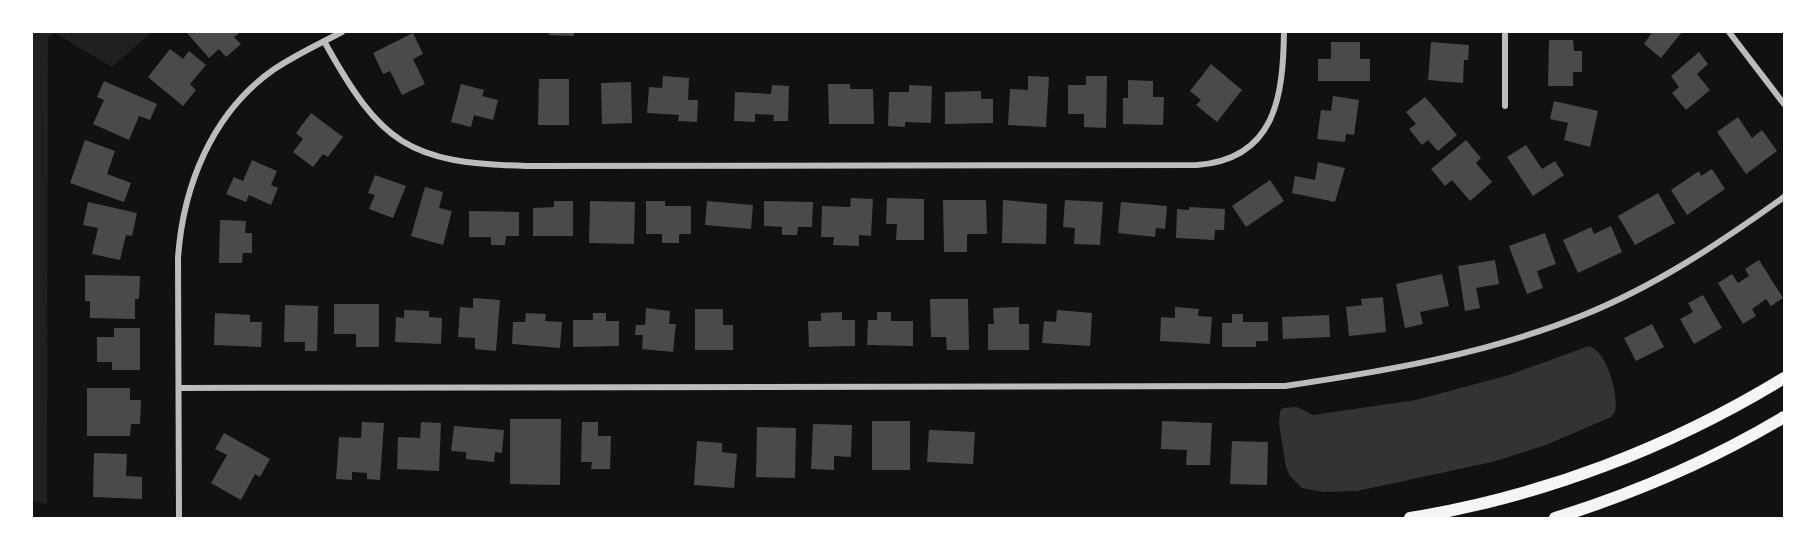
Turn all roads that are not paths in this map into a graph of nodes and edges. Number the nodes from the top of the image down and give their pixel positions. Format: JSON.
{"nodes":[{"id":1,"x":342,"y":32,"type":"edge"},
{"id":2,"x":1284,"y":32,"type":"edge"},
{"id":3,"x":1505,"y":32,"type":"edge"},
{"id":4,"x":1729,"y":32,"type":"edge"},
{"id":5,"x":324,"y":41,"type":"junction"},
{"id":6,"x":1785,"y":104,"type":"edge"},
{"id":7,"x":1505,"y":106,"type":"dead end"},
{"id":8,"x":1785,"y":197,"type":"edge"},
{"id":9,"x":1785,"y":378,"type":"edge"},
{"id":10,"x":180,"y":388,"type":"junction"},
{"id":11,"x":1785,"y":417,"type":"edge"},
{"id":12,"x":179,"y":519,"type":"edge"},
{"id":13,"x":1410,"y":519,"type":"edge"},
{"id":14,"x":1555,"y":519,"type":"edge"}],
"edges":[{"from":1,"to":5,"type":"street"},
{"from":2,"to":5,"type":"street"},
{"from":3,"to":7,"type":"street"},
{"from":4,"to":6,"type":"street"},
{"from":5,"to":10,"type":"street"},
{"from":8,"to":10,"type":"street"},
{"from":9,"to":13,"type":"main road"},
{"from":10,"to":12,"type":"street"},
{"from":11,"to":14,"type":"main road"}]}
